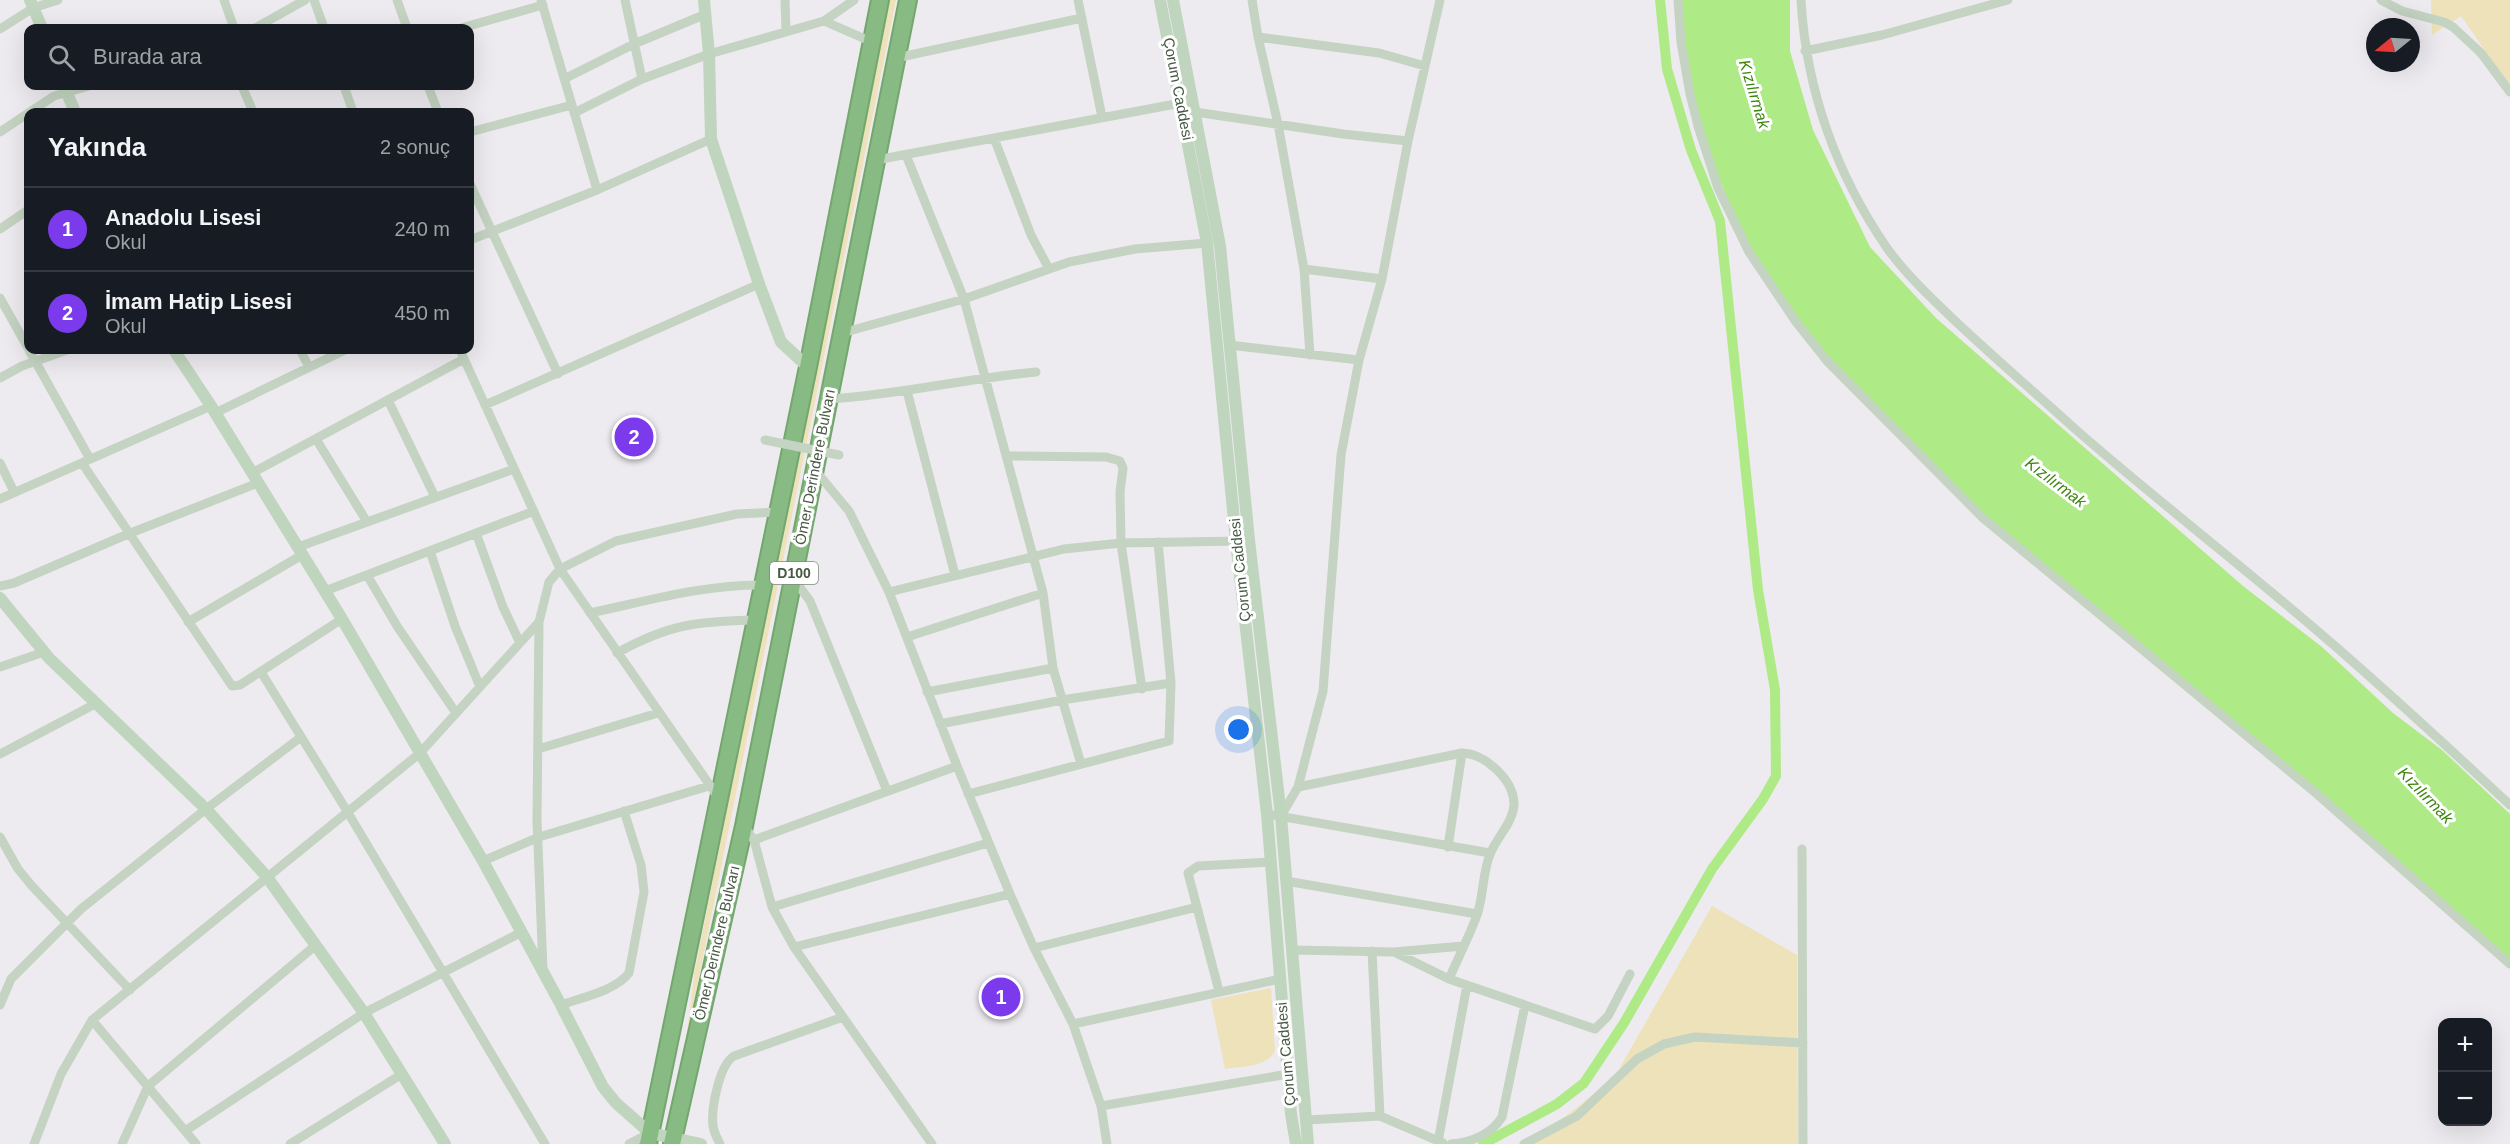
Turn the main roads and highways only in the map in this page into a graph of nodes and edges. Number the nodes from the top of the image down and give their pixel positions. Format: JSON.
{"nodes":[{"id":1,"x":704,"y":0,"type":"edge"},
{"id":2,"x":880,"y":0,"type":"edge"},
{"id":3,"x":908,"y":0,"type":"edge"},
{"id":4,"x":1160,"y":0,"type":"edge"},
{"id":5,"x":1173,"y":0,"type":"edge"},
{"id":6,"x":32,"y":4,"type":"edge"},
{"id":7,"x":40,"y":24,"type":"edge"},
{"id":8,"x":66,"y":90,"type":"edge"},
{"id":9,"x":73,"y":108,"type":"edge"},
{"id":10,"x":177,"y":354,"type":"edge"},
{"id":11,"x":808,"y":367,"type":"junction"},
{"id":12,"x":0,"y":598,"type":"edge"},
{"id":13,"x":649,"y":1139,"type":"edge"},
{"id":14,"x":672,"y":1141,"type":"edge"},
{"id":15,"x":445,"y":1144,"type":"edge"},
{"id":16,"x":701,"y":1144,"type":"edge"},
{"id":17,"x":1296,"y":1144,"type":"edge"},
{"id":18,"x":1308,"y":1144,"type":"edge"}],
"edges":[{"from":1,"to":11,"type":"main road"},
{"from":2,"to":11,"type":"highway","name":"Ömer Derindere Bulvarı","number":"D100"},
{"from":3,"to":14,"type":"highway","name":"Ömer Derindere Bulvarı","number":"D100"},
{"from":4,"to":17,"type":"main road","name":"Çorum Caddesi"},
{"from":5,"to":18,"type":"main road","name":"Çorum Caddesi"},
{"from":6,"to":7,"type":"main road"},
{"from":8,"to":9,"type":"main road"},
{"from":10,"to":13,"type":"main road"},
{"from":11,"to":13,"type":"highway","name":"Ömer Derindere Bulvarı","number":"D100"},
{"from":12,"to":15,"type":"main road"},
{"from":13,"to":14,"type":"main road"},
{"from":14,"to":16,"type":"main road"}]}
